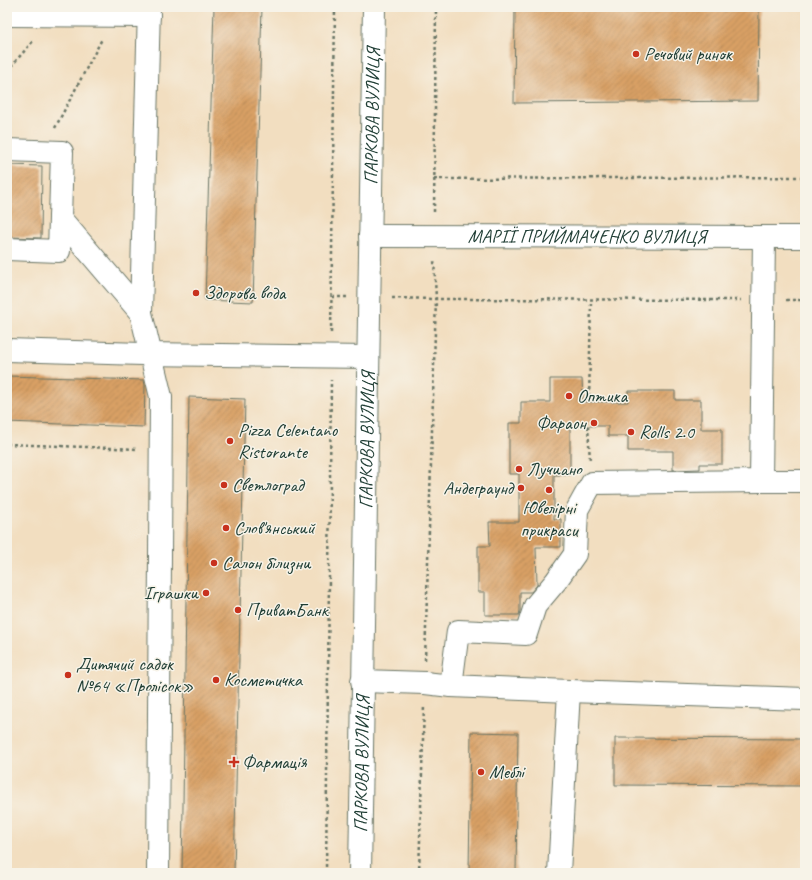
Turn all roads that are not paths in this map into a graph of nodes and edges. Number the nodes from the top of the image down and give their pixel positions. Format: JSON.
{"nodes":[{"id":1,"x":374,"y":7,"type":"edge"},
{"id":2,"x":149,"y":12,"type":"edge"},
{"id":3,"x":7,"y":15,"type":"edge"},
{"id":4,"x":7,"y":150,"type":"edge"},
{"id":5,"x":60,"y":218,"type":"junction"},
{"id":6,"x":370,"y":236,"type":"junction"},
{"id":7,"x":764,"y":236,"type":"junction"},
{"id":8,"x":805,"y":236,"type":"edge"},
{"id":9,"x":7,"y":249,"type":"edge"},
{"id":10,"x":141,"y":313,"type":"junction"},
{"id":11,"x":7,"y":350,"type":"edge"},
{"id":12,"x":150,"y":354,"type":"junction"},
{"id":13,"x":368,"y":357,"type":"junction"},
{"id":14,"x":761,"y":481,"type":"junction"},
{"id":15,"x":805,"y":481,"type":"edge"},
{"id":16,"x":362,"y":681,"type":"junction"},
{"id":17,"x":451,"y":686,"type":"junction"},
{"id":18,"x":569,"y":691,"type":"junction"},
{"id":19,"x":805,"y":699,"type":"edge"},
{"id":20,"x":158,"y":873,"type":"edge"},
{"id":21,"x":360,"y":873,"type":"edge"},
{"id":22,"x":559,"y":873,"type":"edge"}],
"edges":[{"from":1,"to":6,"type":"street","name":"ПАРКОВА ВУЛИЦЯ"},
{"from":2,"to":3,"type":"street"},
{"from":2,"to":10,"type":"street"},
{"from":4,"to":5,"type":"street"},
{"from":5,"to":9,"type":"street"},
{"from":5,"to":10,"type":"street"},
{"from":6,"to":7,"type":"street","name":"МАРІЇ ПРИЙМАЧЕНКО ВУЛИЦЯ"},
{"from":6,"to":13,"type":"street","name":"ПАРКОВА ВУЛИЦЯ"},
{"from":7,"to":8,"type":"street","name":"МАРІЇ ПРИЙМАЧЕНКО ВУЛИЦЯ"},
{"from":7,"to":14,"type":"street"},
{"from":10,"to":12,"type":"street"},
{"from":11,"to":12,"type":"street"},
{"from":12,"to":13,"type":"street"},
{"from":12,"to":20,"type":"street"},
{"from":13,"to":16,"type":"street","name":"ПАРКОВА ВУЛИЦЯ"},
{"from":14,"to":15,"type":"street"},
{"from":14,"to":17,"type":"street"},
{"from":16,"to":17,"type":"street"},
{"from":16,"to":21,"type":"street","name":"ПАРКОВА ВУЛИЦЯ"},
{"from":17,"to":18,"type":"street"},
{"from":18,"to":19,"type":"street"},
{"from":18,"to":22,"type":"street"}]}
